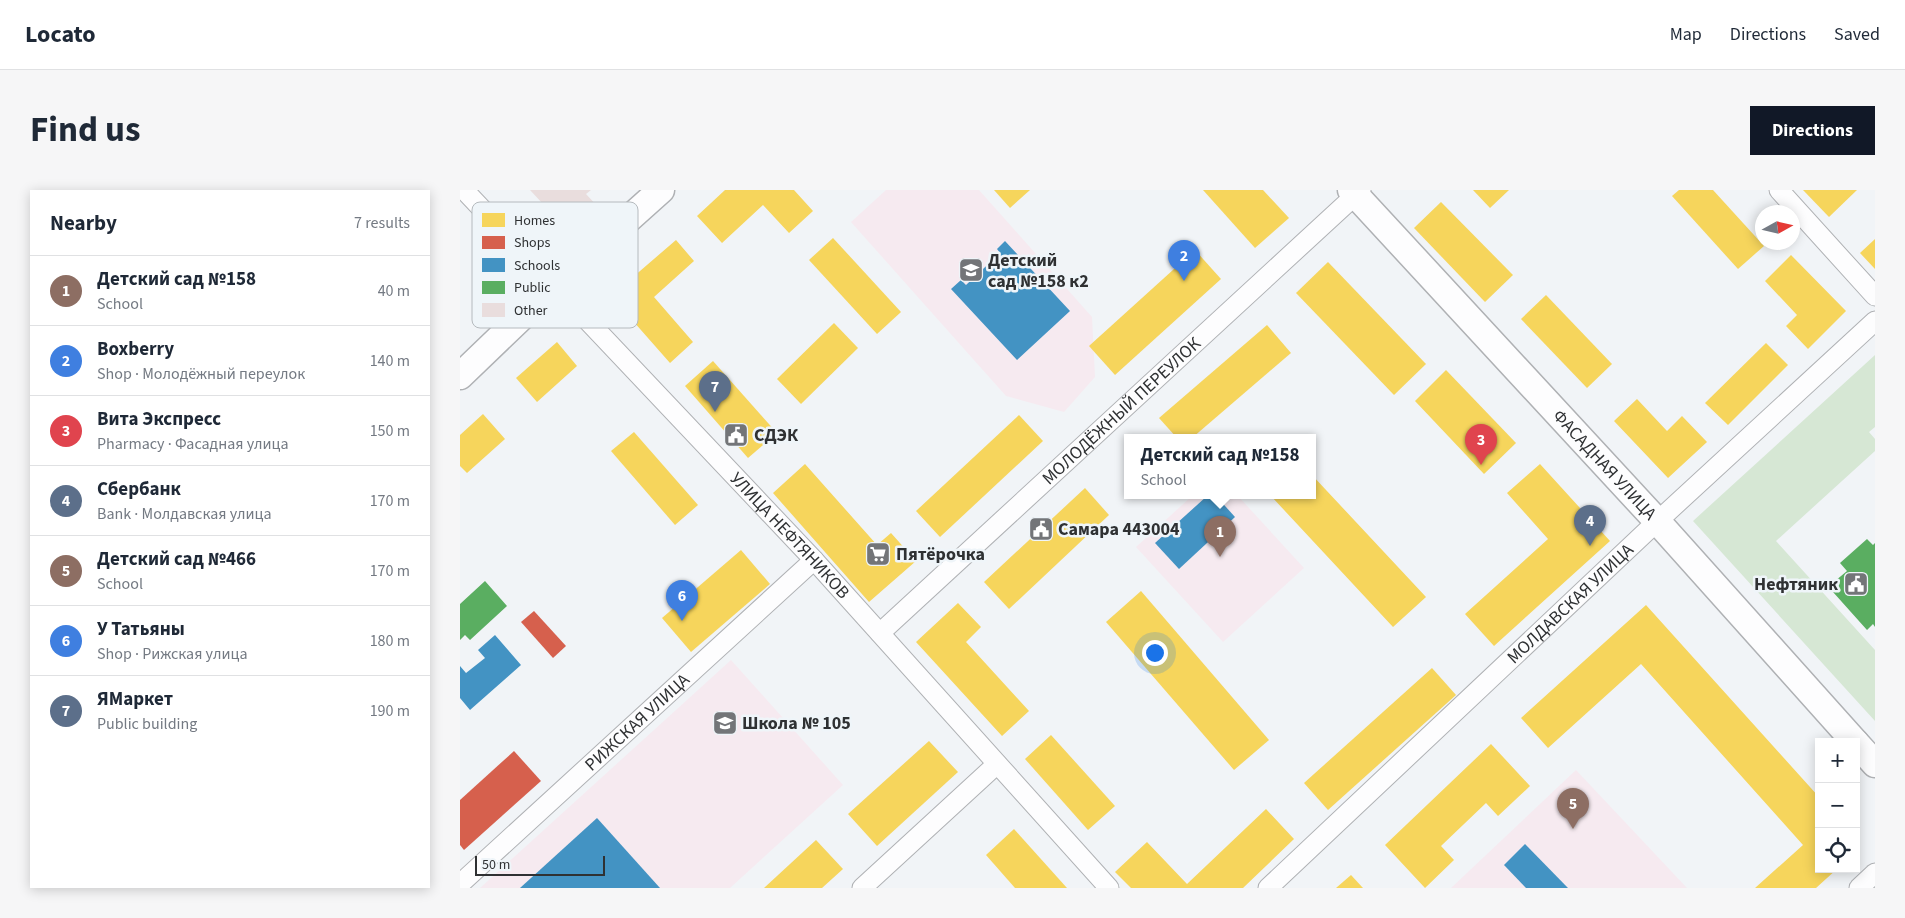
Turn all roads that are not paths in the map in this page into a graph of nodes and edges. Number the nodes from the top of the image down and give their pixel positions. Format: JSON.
{"nodes":[{"id":1,"x":464,"y":190,"type":"edge"},
{"id":2,"x":661,"y":190,"type":"edge"},
{"id":3,"x":1779,"y":190,"type":"edge"},
{"id":4,"x":1356,"y":192,"type":"edge"},
{"id":5,"x":475,"y":202,"type":"edge"},
{"id":6,"x":638,"y":211,"type":"edge"},
{"id":7,"x":1875,"y":296,"type":"edge"},
{"id":8,"x":1875,"y":321,"type":"edge"},
{"id":9,"x":510,"y":328,"type":"edge"},
{"id":10,"x":595,"y":328,"type":"edge"},
{"id":11,"x":460,"y":376,"type":"edge"},
{"id":12,"x":1657,"y":522,"type":"junction"},
{"id":13,"x":814,"y":560,"type":"junction"},
{"id":14,"x":880,"y":633,"type":"junction"},
{"id":15,"x":1851,"y":738,"type":"edge"},
{"id":16,"x":1860,"y":747,"type":"edge"},
{"id":17,"x":997,"y":764,"type":"junction"},
{"id":18,"x":1875,"y":764,"type":"edge"},
{"id":19,"x":1875,"y":873,"type":"edge"},
{"id":20,"x":460,"y":884,"type":"edge"},
{"id":21,"x":862,"y":888,"type":"edge"},
{"id":22,"x":1109,"y":888,"type":"edge"},
{"id":23,"x":1268,"y":888,"type":"edge"},
{"id":24,"x":1860,"y":888,"type":"edge"}],
"edges":[{"from":1,"to":5,"type":"street","name":"УЛИЦА НЕФТЯНИКОВ"},
{"from":2,"to":6,"type":"main road"},
{"from":3,"to":7,"type":"street"},
{"from":4,"to":12,"type":"main road","name":"ФАСАДНАЯ УЛИЦА"},
{"from":4,"to":14,"type":"street","name":"МОЛОДЁЖНЫЙ ПЕРЕУЛОК"},
{"from":8,"to":12,"type":"street","name":"МОЛДАВСКАЯ УЛИЦА"},
{"from":9,"to":11,"type":"main road"},
{"from":10,"to":13,"type":"street","name":"УЛИЦА НЕФТЯНИКОВ"},
{"from":12,"to":15,"type":"main road","name":"ФАСАДНАЯ УЛИЦА"},
{"from":12,"to":23,"type":"street","name":"МОЛДАВСКАЯ УЛИЦА"},
{"from":13,"to":14,"type":"street","name":"УЛИЦА НЕФТЯНИКОВ"},
{"from":13,"to":20,"type":"street","name":"РИЖСКАЯ УЛИЦА"},
{"from":14,"to":17,"type":"street","name":"УЛИЦА НЕФТЯНИКОВ"},
{"from":16,"to":18,"type":"main road","name":"ФАСАДНАЯ УЛИЦА"},
{"from":17,"to":21,"type":"street"},
{"from":17,"to":22,"type":"street","name":"УЛИЦА НЕФТЯНИКОВ"},
{"from":19,"to":24,"type":"street"}]}
